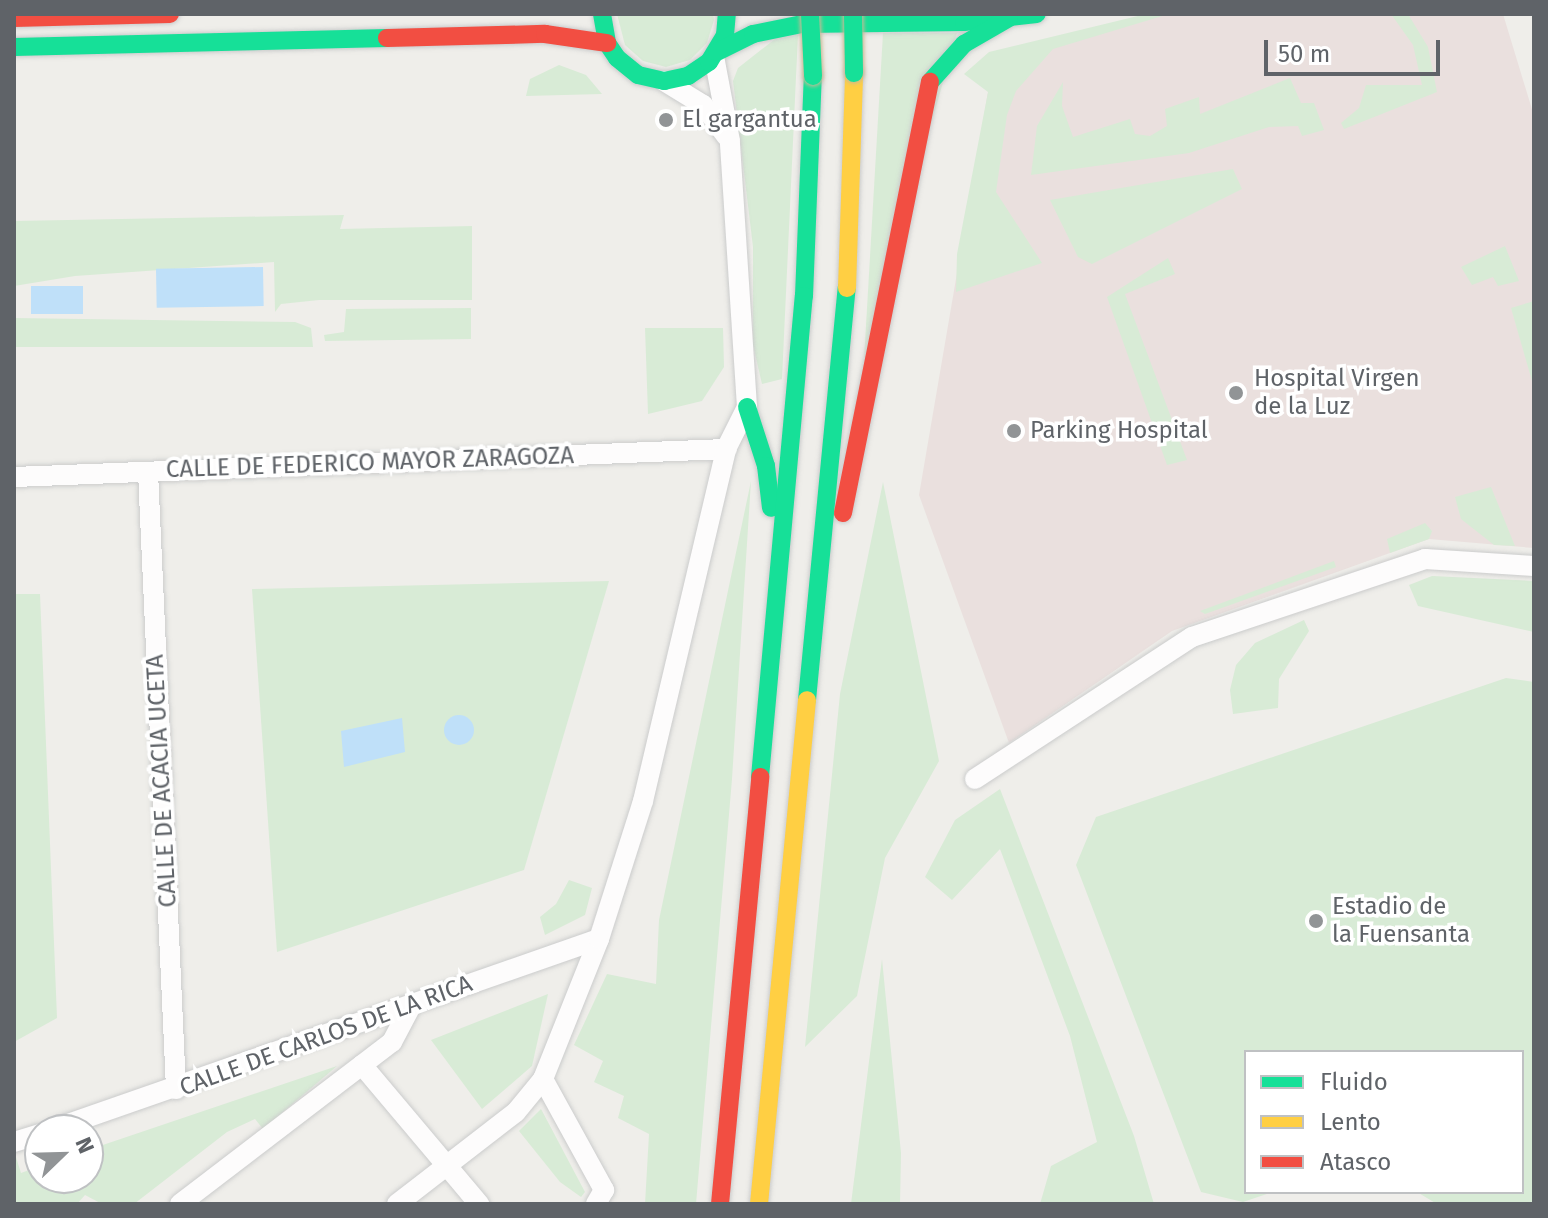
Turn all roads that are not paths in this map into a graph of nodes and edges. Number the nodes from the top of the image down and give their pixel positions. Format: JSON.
{"nodes":[{"id":1,"x":170,"y":14,"type":"edge"},
{"id":2,"x":602,"y":14,"type":"edge"},
{"id":3,"x":727,"y":14,"type":"edge"},
{"id":4,"x":810,"y":14,"type":"edge"},
{"id":5,"x":853,"y":14,"type":"edge"},
{"id":6,"x":1037,"y":14,"type":"edge"},
{"id":7,"x":14,"y":18,"type":"edge"},
{"id":8,"x":1009,"y":18,"type":"junction"},
{"id":9,"x":607,"y":43,"type":"junction"},
{"id":10,"x":14,"y":47,"type":"edge"},
{"id":11,"x":716,"y":54,"type":"junction"},
{"id":12,"x":664,"y":81,"type":"junction"},
{"id":13,"x":730,"y":141,"type":"junction"},
{"id":14,"x":747,"y":407,"type":"junction"},
{"id":15,"x":726,"y":449,"type":"junction"},
{"id":16,"x":148,"y":472,"type":"junction"},
{"id":17,"x":14,"y":477,"type":"edge"},
{"id":18,"x":1534,"y":566,"type":"edge"},
{"id":19,"x":778,"y":577,"type":"junction"},
{"id":20,"x":813,"y":641,"type":"junction"},
{"id":21,"x":975,"y":779,"type":"dead end"},
{"id":22,"x":599,"y":939,"type":"junction"},
{"id":23,"x":411,"y":1006,"type":"junction"},
{"id":24,"x":362,"y":1065,"type":"junction"},
{"id":25,"x":543,"y":1079,"type":"junction"},
{"id":26,"x":176,"y":1089,"type":"junction"},
{"id":27,"x":100,"y":1114,"type":"edge"},
{"id":28,"x":446,"y":1166,"type":"junction"},
{"id":29,"x":180,"y":1204,"type":"edge"},
{"id":30,"x":397,"y":1204,"type":"edge"},
{"id":31,"x":479,"y":1204,"type":"edge"},
{"id":32,"x":596,"y":1204,"type":"edge"},
{"id":33,"x":720,"y":1204,"type":"edge"},
{"id":34,"x":759,"y":1204,"type":"edge"}],
"edges":[{"from":1,"to":7,"type":"main road"},
{"from":2,"to":9,"type":"main road"},
{"from":3,"to":11,"type":"main road"},
{"from":4,"to":19,"type":"main road","bridge":true},
{"from":5,"to":20,"type":"main road","bridge":true},
{"from":6,"to":8,"type":"main road"},
{"from":8,"to":11,"type":"main road"},
{"from":8,"to":20,"type":"main road"},
{"from":9,"to":10,"type":"main road"},
{"from":9,"to":12,"type":"main road"},
{"from":11,"to":12,"type":"main road"},
{"from":11,"to":13,"type":"street"},
{"from":12,"to":13,"type":"street"},
{"from":13,"to":14,"type":"street"},
{"from":14,"to":15,"type":"street"},
{"from":14,"to":19,"type":"main road"},
{"from":15,"to":16,"type":"street","name":"CALLE DE FEDERICO MAYOR ZARAGOZA"},
{"from":15,"to":22,"type":"street"},
{"from":16,"to":17,"type":"street","name":"CALLE DE FEDERICO MAYOR ZARAGOZA"},
{"from":16,"to":26,"type":"street","name":"CALLE DE ACACIA UCETA"},
{"from":18,"to":21,"type":"street"},
{"from":19,"to":33,"type":"main road"},
{"from":20,"to":34,"type":"main road"},
{"from":22,"to":23,"type":"street","name":"CALLE DE CARLOS DE LA RICA"},
{"from":22,"to":25,"type":"street"},
{"from":23,"to":24,"type":"street"},
{"from":23,"to":26,"type":"street","name":"CALLE DE CARLOS DE LA RICA"},
{"from":24,"to":28,"type":"street"},
{"from":24,"to":29,"type":"street"},
{"from":25,"to":28,"type":"street"},
{"from":25,"to":32,"type":"street"},
{"from":26,"to":27,"type":"street","name":"CALLE DE CARLOS DE LA RICA"},
{"from":28,"to":30,"type":"street"},
{"from":28,"to":31,"type":"street"}]}
